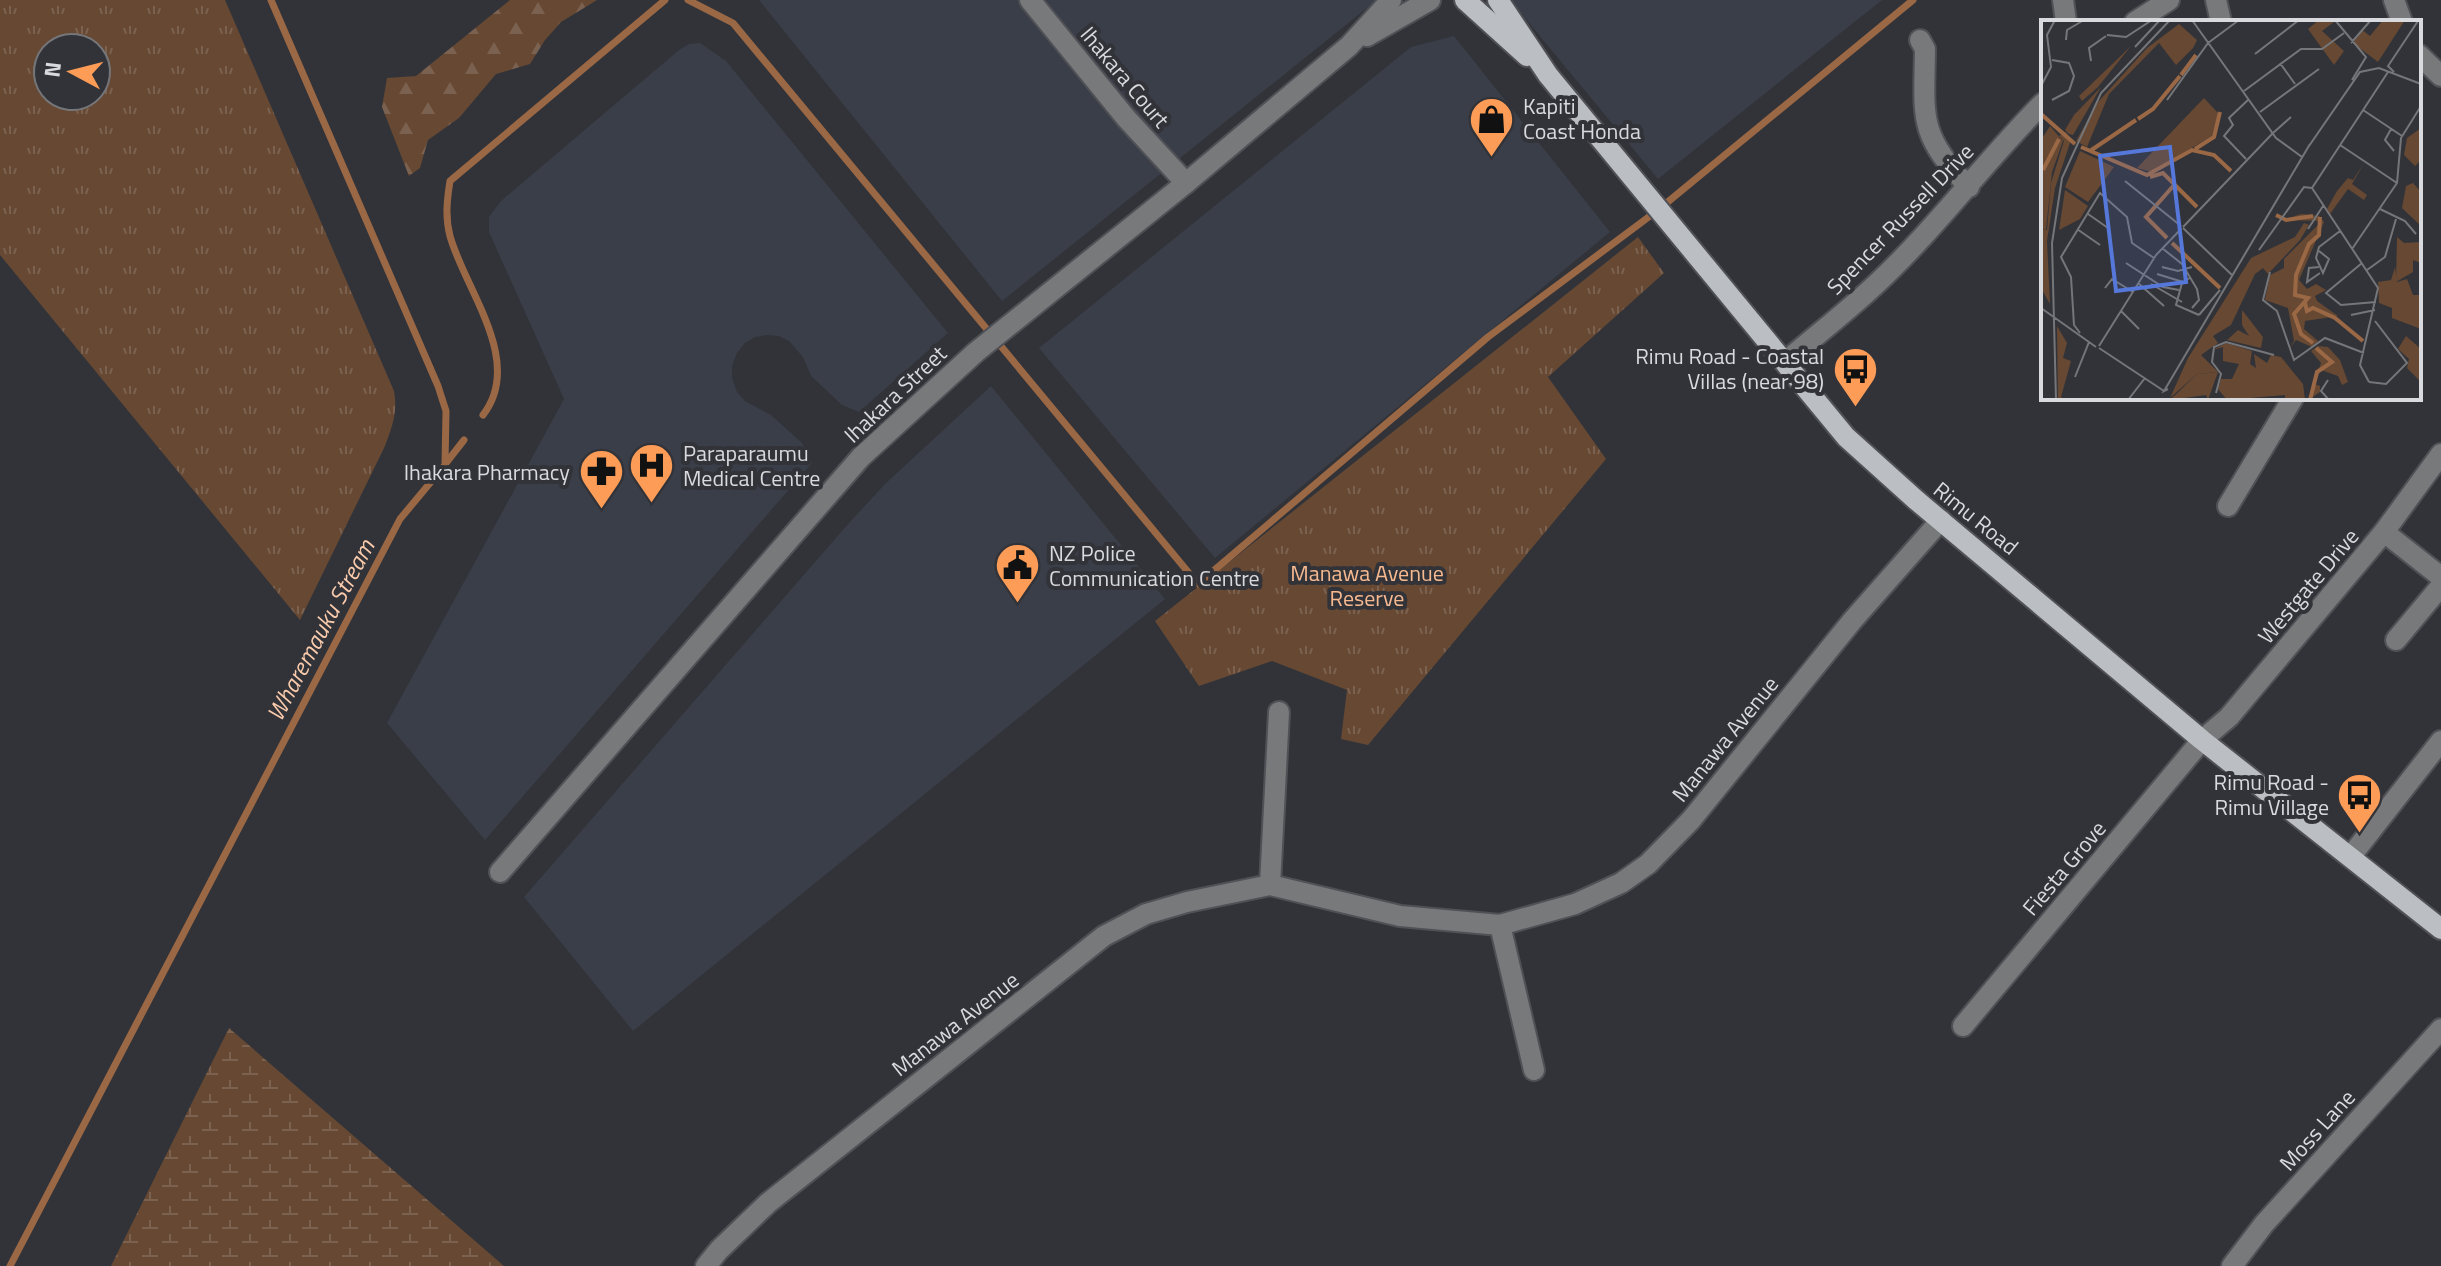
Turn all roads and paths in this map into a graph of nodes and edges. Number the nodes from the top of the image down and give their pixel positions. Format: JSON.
{"nodes":[{"id":1,"x":1030,"y":0,"type":"edge"},
{"id":2,"x":1391,"y":0,"type":"edge"},
{"id":3,"x":1430,"y":0,"type":"edge"},
{"id":4,"x":1465,"y":0,"type":"edge"},
{"id":5,"x":1498,"y":0,"type":"edge"},
{"id":6,"x":2063,"y":0,"type":"edge"},
{"id":7,"x":2169,"y":0,"type":"edge"},
{"id":8,"x":2216,"y":0,"type":"edge"},
{"id":9,"x":2394,"y":0,"type":"edge"},
{"id":10,"x":2066,"y":20,"type":"edge"},
{"id":11,"x":2138,"y":20,"type":"edge"},
{"id":12,"x":2221,"y":20,"type":"edge"},
{"id":13,"x":2401,"y":20,"type":"edge"},
{"id":14,"x":1920,"y":40,"type":"dead end"},
{"id":15,"x":1349,"y":46,"type":"junction"},
{"id":16,"x":2421,"y":61,"type":"edge"},
{"id":17,"x":1548,"y":75,"type":"junction"},
{"id":18,"x":2441,"y":76,"type":"edge"},
{"id":19,"x":2041,"y":105,"type":"edge"},
{"id":20,"x":1186,"y":183,"type":"junction"},
{"id":21,"x":1969,"y":187,"type":"junction"},
{"id":22,"x":1785,"y":362,"type":"junction"},
{"id":23,"x":2292,"y":400,"type":"edge"},
{"id":24,"x":2441,"y":454,"type":"edge"},
{"id":25,"x":2228,"y":506,"type":"dead end"},
{"id":26,"x":1941,"y":520,"type":"junction"},
{"id":27,"x":2384,"y":532,"type":"junction"},
{"id":28,"x":2441,"y":577,"type":"edge"},
{"id":29,"x":2441,"y":586,"type":"edge"},
{"id":30,"x":2396,"y":640,"type":"dead end"},
{"id":31,"x":1279,"y":712,"type":"dead end"},
{"id":32,"x":2202,"y":740,"type":"junction"},
{"id":33,"x":2441,"y":741,"type":"edge"},
{"id":34,"x":2351,"y":856,"type":"junction"},
{"id":35,"x":500,"y":872,"type":"dead end"},
{"id":36,"x":1270,"y":885,"type":"junction"},
{"id":37,"x":1500,"y":925,"type":"junction"},
{"id":38,"x":2441,"y":929,"type":"edge"},
{"id":39,"x":1963,"y":1026,"type":"dead end"},
{"id":40,"x":2441,"y":1029,"type":"edge"},
{"id":41,"x":1534,"y":1070,"type":"dead end"},
{"id":42,"x":706,"y":1266,"type":"edge"},
{"id":43,"x":2232,"y":1266,"type":"edge"}],
"edges":[{"from":1,"to":20,"type":"street","name":"Ihakara Court"},
{"from":2,"to":15,"type":"street","name":"Ihakara Street"},
{"from":3,"to":15,"type":"street","name":"Ihakara Street"},
{"from":4,"to":17,"type":"main road","name":"Rimu Road"},
{"from":5,"to":17,"type":"main road","name":"Rimu Road"},
{"from":6,"to":10,"type":"street"},
{"from":7,"to":11,"type":"street"},
{"from":8,"to":12,"type":"street"},
{"from":9,"to":13,"type":"street"},
{"from":14,"to":21,"type":"street"},
{"from":15,"to":20,"type":"street","name":"Ihakara Street"},
{"from":16,"to":18,"type":"street"},
{"from":17,"to":22,"type":"main road","name":"Rimu Road"},
{"from":19,"to":21,"type":"street","name":"Spencer Russell Drive"},
{"from":20,"to":35,"type":"street","name":"Ihakara Street"},
{"from":21,"to":22,"type":"street","name":"Spencer Russell Drive"},
{"from":22,"to":26,"type":"main road","name":"Rimu Road"},
{"from":23,"to":25,"type":"street"},
{"from":24,"to":27,"type":"street","name":"Westgate Drive"},
{"from":26,"to":32,"type":"main road","name":"Rimu Road"},
{"from":26,"to":37,"type":"street","name":"Manawa Avenue"},
{"from":27,"to":28,"type":"street"},
{"from":27,"to":32,"type":"street","name":"Westgate Drive"},
{"from":29,"to":30,"type":"street"},
{"from":31,"to":36,"type":"street"},
{"from":32,"to":34,"type":"main road","name":"Rimu Road"},
{"from":32,"to":39,"type":"street","name":"Fiesta Grove"},
{"from":33,"to":34,"type":"street"},
{"from":34,"to":38,"type":"main road","name":"Rimu Road"},
{"from":36,"to":37,"type":"street","name":"Manawa Avenue"},
{"from":36,"to":42,"type":"street","name":"Manawa Avenue"},
{"from":37,"to":41,"type":"street"},
{"from":40,"to":43,"type":"street","name":"Moss Lane"}]}
